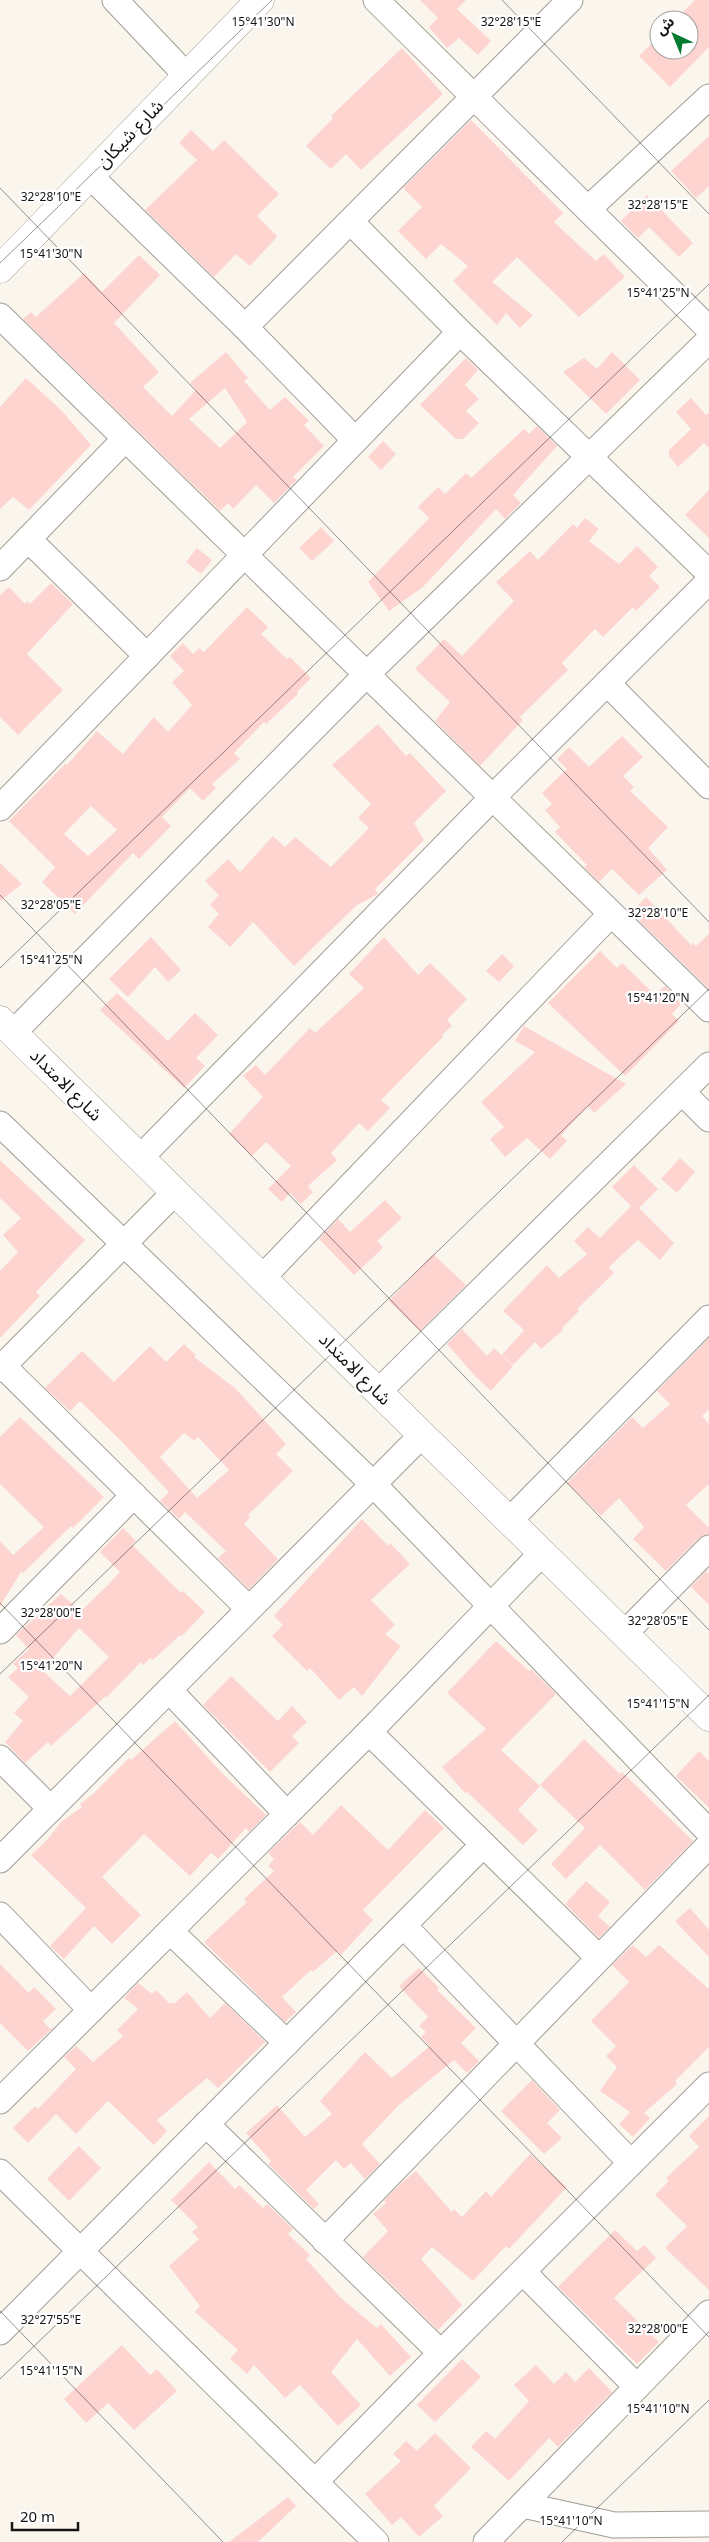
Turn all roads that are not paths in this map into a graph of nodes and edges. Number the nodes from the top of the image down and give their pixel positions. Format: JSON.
{"nodes":[{"id":1,"x":115,"y":0,"type":"edge"},
{"id":2,"x":260,"y":0,"type":"edge"},
{"id":3,"x":376,"y":0,"type":"edge"},
{"id":4,"x":570,"y":0,"type":"edge"},
{"id":5,"x":186,"y":76,"type":"junction"},
{"id":6,"x":709,"y":97,"type":"edge"},
{"id":7,"x":475,"y":98,"type":"junction"},
{"id":8,"x":90,"y":176,"type":"junction"},
{"id":9,"x":588,"y":209,"type":"junction"},
{"id":10,"x":351,"y":222,"type":"junction"},
{"id":11,"x":0,"y":269,"type":"edge"},
{"id":12,"x":0,"y":316,"type":"edge"},
{"id":13,"x":245,"y":327,"type":"junction"},
{"id":14,"x":709,"y":329,"type":"edge"},
{"id":15,"x":460,"y":332,"type":"junction"},
{"id":16,"x":709,"y":340,"type":"edge"},
{"id":17,"x":125,"y":439,"type":"junction"},
{"id":18,"x":355,"y":440,"type":"junction"},
{"id":19,"x":590,"y":458,"type":"junction"},
{"id":20,"x":28,"y":539,"type":"junction"},
{"id":21,"x":244,"y":556,"type":"junction"},
{"id":22,"x":0,"y":568,"type":"edge"},
{"id":23,"x":709,"y":573,"type":"edge"},
{"id":24,"x":709,"y":581,"type":"edge"},
{"id":25,"x":147,"y":656,"type":"junction"},
{"id":26,"x":366,"y":675,"type":"junction"},
{"id":27,"x":607,"y":683,"type":"junction"},
{"id":28,"x":709,"y":786,"type":"edge"},
{"id":29,"x":492,"y":798,"type":"junction"},
{"id":30,"x":0,"y":808,"type":"edge"},
{"id":31,"x":611,"y":914,"type":"junction"},
{"id":32,"x":709,"y":1009,"type":"edge"},
{"id":33,"x":7,"y":1027,"type":"edge"},
{"id":34,"x":709,"y":1064,"type":"edge"},
{"id":35,"x":682,"y":1092,"type":"junction"},
{"id":36,"x":709,"y":1119,"type":"edge"},
{"id":37,"x":0,"y":1124,"type":"edge"},
{"id":38,"x":140,"y":1158,"type":"junction"},
{"id":39,"x":175,"y":1192,"type":"junction"},
{"id":40,"x":124,"y":1245,"type":"junction"},
{"id":41,"x":262,"y":1278,"type":"junction"},
{"id":42,"x":709,"y":1318,"type":"edge"},
{"id":43,"x":1,"y":1366,"type":"edge"},
{"id":44,"x":378,"y":1392,"type":"junction"},
{"id":45,"x":422,"y":1435,"type":"junction"},
{"id":46,"x":373,"y":1484,"type":"junction"},
{"id":47,"x":134,"y":1495,"type":"junction"},
{"id":48,"x":509,"y":1521,"type":"junction"},
{"id":49,"x":709,"y":1548,"type":"edge"},
{"id":50,"x":542,"y":1553,"type":"junction"},
{"id":51,"x":492,"y":1606,"type":"junction"},
{"id":52,"x":249,"y":1609,"type":"junction"},
{"id":53,"x":0,"y":1630,"type":"edge"},
{"id":54,"x":624,"y":1634,"type":"junction"},
{"id":55,"x":169,"y":1690,"type":"junction"},
{"id":56,"x":709,"y":1717,"type":"edge"},
{"id":57,"x":369,"y":1732,"type":"junction"},
{"id":58,"x":0,"y":1758,"type":"edge"},
{"id":59,"x":51,"y":1809,"type":"junction"},
{"id":60,"x":287,"y":1814,"type":"junction"},
{"id":61,"x":709,"y":1832,"type":"edge"},
{"id":62,"x":483,"y":1845,"type":"junction"},
{"id":63,"x":709,"y":1845,"type":"edge"},
{"id":64,"x":0,"y":1860,"type":"edge"},
{"id":65,"x":0,"y":1915,"type":"edge"},
{"id":66,"x":404,"y":1926,"type":"junction"},
{"id":67,"x":170,"y":1931,"type":"junction"},
{"id":68,"x":598,"y":1957,"type":"junction"},
{"id":69,"x":92,"y":2010,"type":"junction"},
{"id":70,"x":287,"y":2043,"type":"junction"},
{"id":71,"x":516,"y":2043,"type":"junction"},
{"id":72,"x":709,"y":2085,"type":"edge"},
{"id":73,"x":0,"y":2101,"type":"edge"},
{"id":74,"x":206,"y":2124,"type":"junction"},
{"id":75,"x":631,"y":2163,"type":"junction"},
{"id":76,"x":0,"y":2172,"type":"edge"},
{"id":77,"x":325,"y":2241,"type":"junction"},
{"id":78,"x":81,"y":2251,"type":"junction"},
{"id":79,"x":522,"y":2272,"type":"junction"},
{"id":80,"x":709,"y":2313,"type":"edge"},
{"id":81,"x":0,"y":2332,"type":"edge"},
{"id":82,"x":440,"y":2353,"type":"junction"},
{"id":83,"x":637,"y":2387,"type":"junction"},
{"id":84,"x":315,"y":2482,"type":"junction"},
{"id":85,"x":523,"y":2505,"type":"junction"},
{"id":86,"x":709,"y":2524,"type":"edge"},
{"id":87,"x":623,"y":2533,"type":"edge"},
{"id":88,"x":376,"y":2542,"type":"edge"},
{"id":89,"x":486,"y":2542,"type":"edge"}],
"edges":[{"from":1,"to":5,"type":"street"},
{"from":2,"to":5,"type":"street","name":"شارع شيكان"},
{"from":3,"to":7,"type":"street"},
{"from":4,"to":7,"type":"street"},
{"from":5,"to":8,"type":"street","name":"شارع شيكان"},
{"from":6,"to":9,"type":"street"},
{"from":7,"to":9,"type":"street"},
{"from":7,"to":10,"type":"street"},
{"from":8,"to":11,"type":"street","name":"شارع شيكان"},
{"from":8,"to":13,"type":"street"},
{"from":9,"to":14,"type":"street"},
{"from":10,"to":13,"type":"street"},
{"from":10,"to":15,"type":"street"},
{"from":12,"to":17,"type":"street"},
{"from":13,"to":18,"type":"street"},
{"from":15,"to":18,"type":"street"},
{"from":15,"to":19,"type":"street"},
{"from":16,"to":19,"type":"street"},
{"from":17,"to":20,"type":"street"},
{"from":17,"to":21,"type":"street"},
{"from":18,"to":21,"type":"street"},
{"from":19,"to":23,"type":"street"},
{"from":19,"to":26,"type":"street"},
{"from":20,"to":22,"type":"street"},
{"from":20,"to":25,"type":"street"},
{"from":21,"to":25,"type":"street"},
{"from":21,"to":26,"type":"street"},
{"from":24,"to":27,"type":"street"},
{"from":25,"to":30,"type":"street"},
{"from":26,"to":29,"type":"street"},
{"from":26,"to":33,"type":"street"},
{"from":27,"to":28,"type":"street"},
{"from":27,"to":29,"type":"street"},
{"from":29,"to":31,"type":"street"},
{"from":29,"to":38,"type":"street"},
{"from":31,"to":32,"type":"street"},
{"from":31,"to":41,"type":"street"},
{"from":33,"to":38,"type":"street","name":"شارع الامتداد"},
{"from":34,"to":35,"type":"street"},
{"from":35,"to":36,"type":"street"},
{"from":35,"to":44,"type":"street"},
{"from":37,"to":40,"type":"street"},
{"from":38,"to":39,"type":"street","name":"شارع الامتداد"},
{"from":39,"to":40,"type":"street"},
{"from":39,"to":41,"type":"street","name":"شارع الامتداد"},
{"from":40,"to":43,"type":"street"},
{"from":40,"to":46,"type":"street"},
{"from":41,"to":44,"type":"street","name":"شارع الامتداد"},
{"from":42,"to":48,"type":"street"},
{"from":43,"to":47,"type":"street"},
{"from":44,"to":45,"type":"street","name":"شارع الامتداد"},
{"from":45,"to":46,"type":"street"},
{"from":45,"to":48,"type":"street","name":"شارع الامتداد"},
{"from":46,"to":51,"type":"street"},
{"from":46,"to":52,"type":"street"},
{"from":47,"to":52,"type":"street"},
{"from":47,"to":53,"type":"street"},
{"from":48,"to":50,"type":"street","name":"شارع الامتداد"},
{"from":49,"to":54,"type":"street"},
{"from":50,"to":51,"type":"street"},
{"from":50,"to":54,"type":"street","name":"شارع الامتداد"},
{"from":51,"to":57,"type":"street"},
{"from":51,"to":61,"type":"street"},
{"from":52,"to":55,"type":"street"},
{"from":54,"to":56,"type":"street","name":"شارع الامتداد"},
{"from":55,"to":59,"type":"street"},
{"from":55,"to":60,"type":"street"},
{"from":57,"to":60,"type":"street"},
{"from":57,"to":62,"type":"street"},
{"from":58,"to":59,"type":"street"},
{"from":59,"to":64,"type":"street"},
{"from":60,"to":67,"type":"street"},
{"from":62,"to":66,"type":"street"},
{"from":62,"to":68,"type":"street"},
{"from":63,"to":68,"type":"street"},
{"from":65,"to":69,"type":"street"},
{"from":66,"to":70,"type":"street"},
{"from":66,"to":71,"type":"street"},
{"from":67,"to":69,"type":"street"},
{"from":67,"to":70,"type":"street"},
{"from":68,"to":71,"type":"street"},
{"from":69,"to":73,"type":"street"},
{"from":70,"to":74,"type":"street"},
{"from":71,"to":75,"type":"street"},
{"from":71,"to":77,"type":"street"},
{"from":72,"to":75,"type":"street"},
{"from":74,"to":77,"type":"street"},
{"from":74,"to":78,"type":"street"},
{"from":75,"to":79,"type":"street"},
{"from":76,"to":78,"type":"street"},
{"from":77,"to":82,"type":"street"},
{"from":78,"to":81,"type":"street"},
{"from":78,"to":84,"type":"street"},
{"from":79,"to":82,"type":"street"},
{"from":79,"to":83,"type":"street"},
{"from":80,"to":83,"type":"street"},
{"from":82,"to":84,"type":"street"},
{"from":83,"to":85,"type":"street"},
{"from":84,"to":88,"type":"street"},
{"from":85,"to":87,"type":"street"},
{"from":85,"to":89,"type":"street"},
{"from":86,"to":87,"type":"street"}]}
